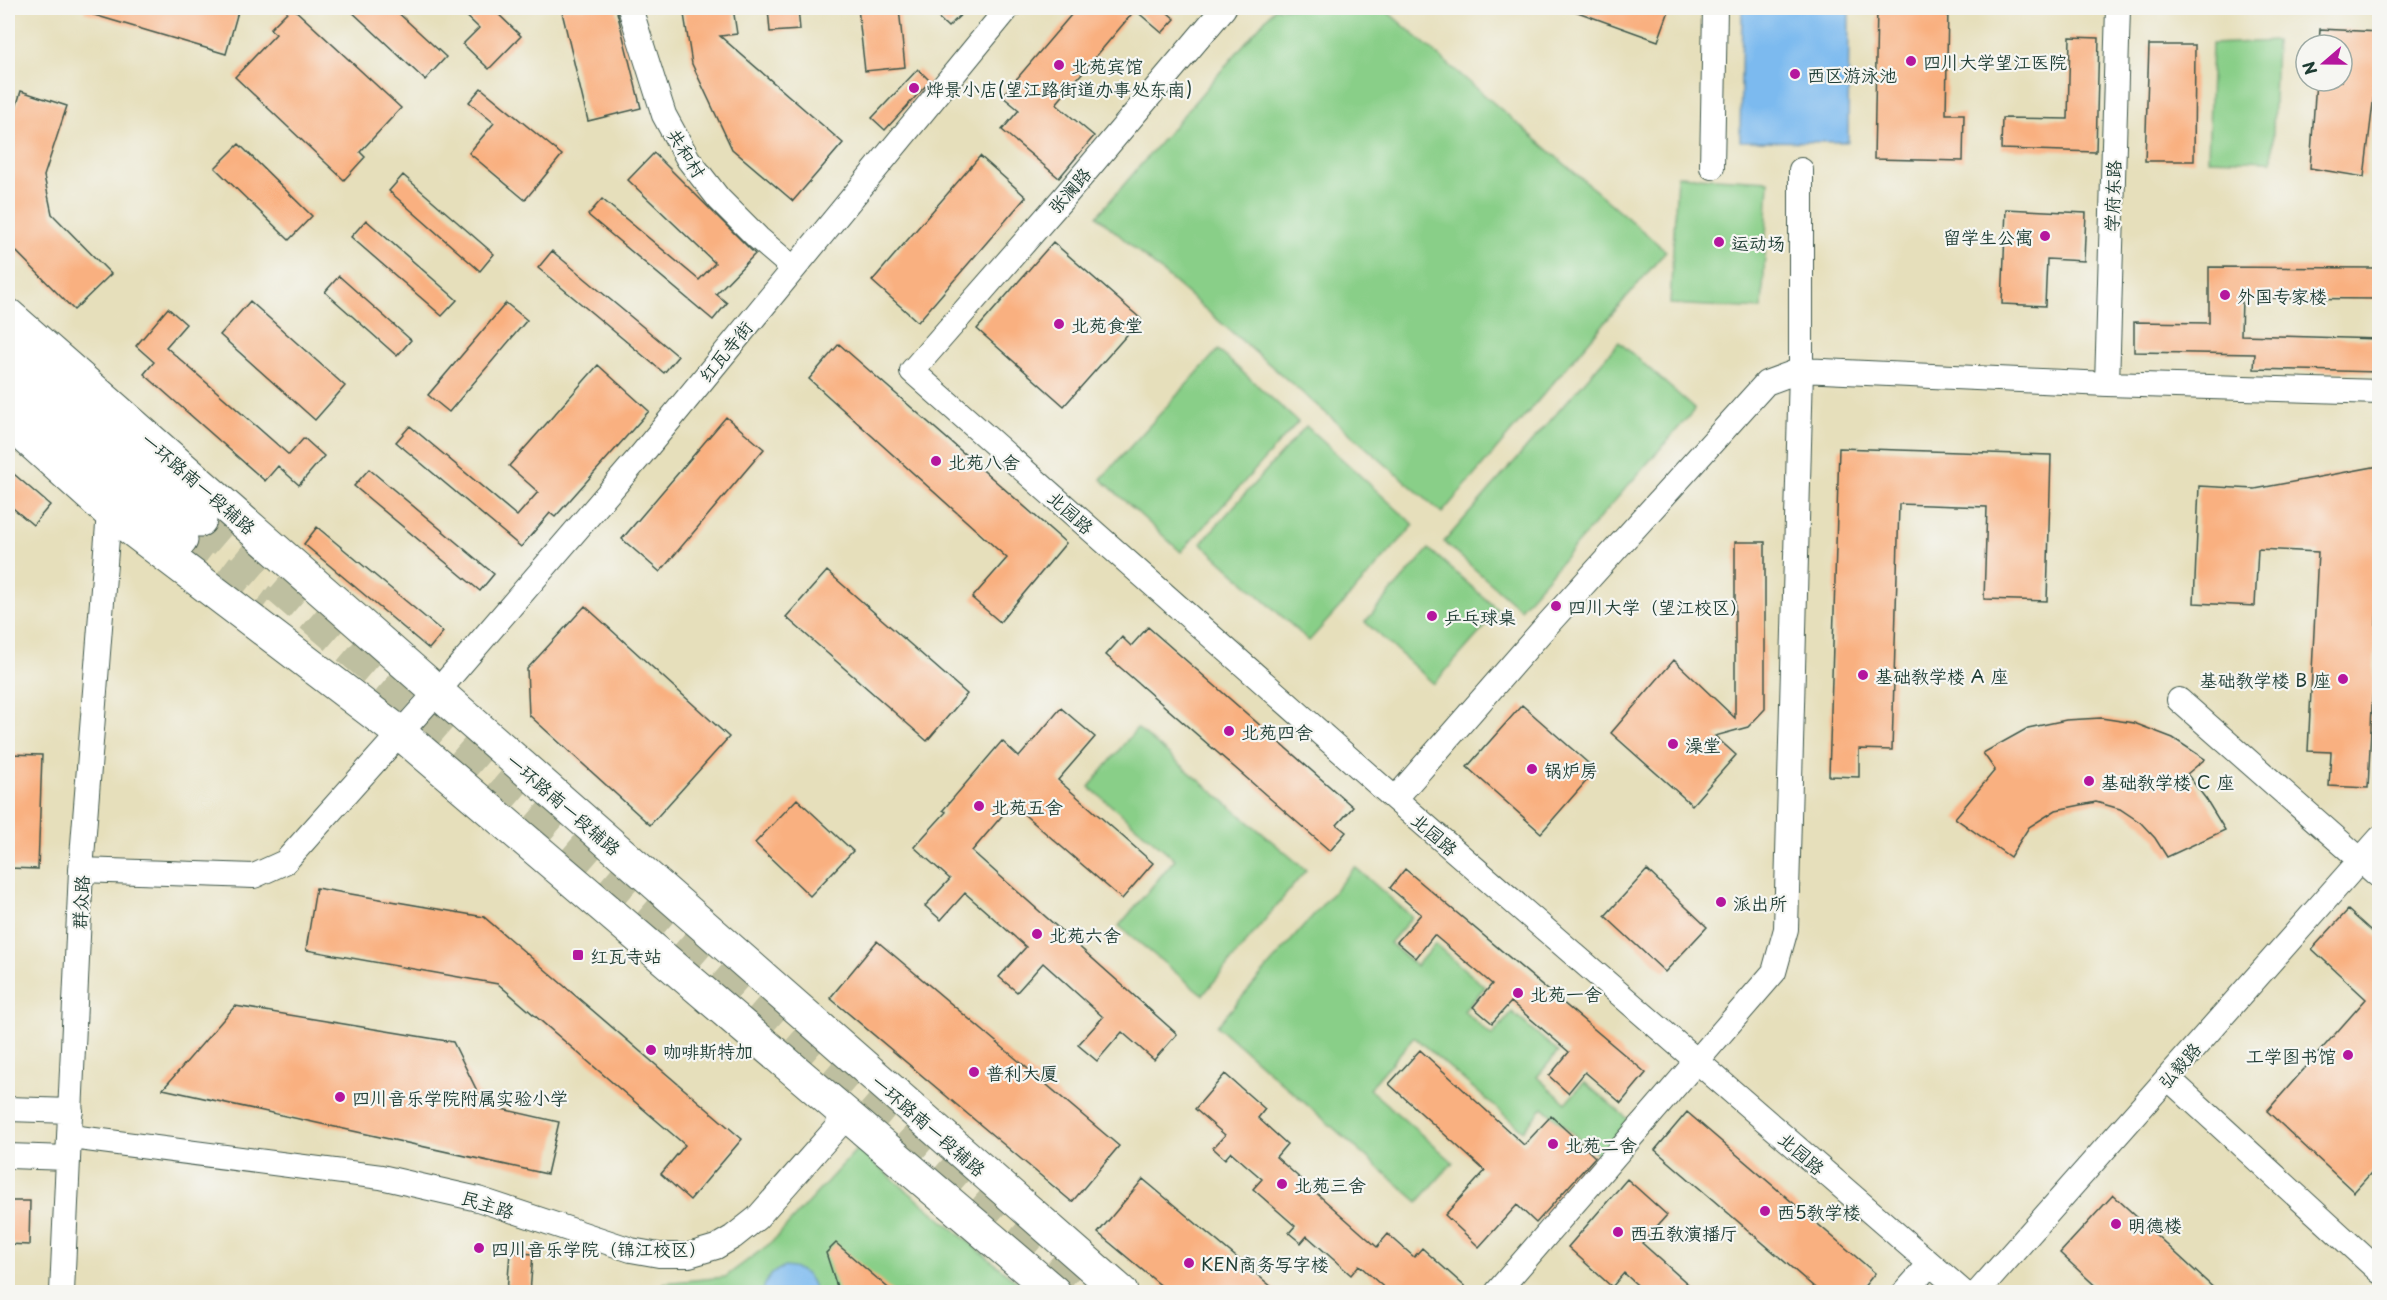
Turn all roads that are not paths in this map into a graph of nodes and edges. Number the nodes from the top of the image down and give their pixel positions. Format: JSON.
{"nodes":[{"id":1,"x":630,"y":8,"type":"edge"},
{"id":2,"x":1008,"y":8,"type":"edge"},
{"id":3,"x":1224,"y":8,"type":"edge"},
{"id":4,"x":1715,"y":8,"type":"edge"},
{"id":5,"x":2118,"y":8,"type":"edge"},
{"id":6,"x":1712,"y":167,"type":"dead end"},
{"id":7,"x":1802,"y":170,"type":"dead end"},
{"id":8,"x":792,"y":268,"type":"junction"},
{"id":9,"x":8,"y":315,"type":"edge"},
{"id":10,"x":8,"y":353,"type":"edge"},
{"id":11,"x":1802,"y":370,"type":"junction"},
{"id":12,"x":912,"y":371,"type":"joint"},
{"id":13,"x":2107,"y":384,"type":"junction"},
{"id":14,"x":8,"y":387,"type":"edge"},
{"id":15,"x":2379,"y":392,"type":"edge"},
{"id":16,"x":8,"y":421,"type":"edge"},
{"id":17,"x":109,"y":512,"type":"junction"},
{"id":18,"x":437,"y":692,"type":"junction"},
{"id":19,"x":2178,"y":700,"type":"dead end"},
{"id":20,"x":400,"y":733,"type":"junction"},
{"id":21,"x":1395,"y":799,"type":"junction"},
{"id":22,"x":2379,"y":838,"type":"edge"},
{"id":23,"x":2360,"y":860,"type":"junction"},
{"id":24,"x":81,"y":870,"type":"junction"},
{"id":25,"x":2379,"y":877,"type":"edge"},
{"id":26,"x":1697,"y":1062,"type":"junction"},
{"id":27,"x":2168,"y":1078,"type":"junction"},
{"id":28,"x":8,"y":1109,"type":"edge"},
{"id":29,"x":71,"y":1111,"type":"junction"},
{"id":30,"x":847,"y":1116,"type":"junction"},
{"id":31,"x":69,"y":1148,"type":"junction"},
{"id":32,"x":8,"y":1156,"type":"edge"},
{"id":33,"x":1930,"y":1264,"type":"junction"},
{"id":34,"x":2379,"y":1272,"type":"edge"},
{"id":35,"x":62,"y":1293,"type":"edge"},
{"id":36,"x":1054,"y":1293,"type":"edge"},
{"id":37,"x":1121,"y":1293,"type":"edge"},
{"id":38,"x":1497,"y":1293,"type":"edge"},
{"id":39,"x":1905,"y":1293,"type":"edge"},
{"id":40,"x":1963,"y":1293,"type":"edge"},
{"id":41,"x":1978,"y":1293,"type":"edge"}],
"edges":[{"from":1,"to":8,"type":"street","name":"共和村"},
{"from":2,"to":8,"type":"street","name":"红瓦寺街"},
{"from":3,"to":12,"type":"street","name":"张澜路"},
{"from":4,"to":6,"type":"street"},
{"from":5,"to":13,"type":"street","name":"学府东路"},
{"from":7,"to":11,"type":"street"},
{"from":8,"to":18,"type":"street","name":"红瓦寺街"},
{"from":9,"to":18,"type":"main road","name":"一环路南一段辅路"},
{"from":10,"to":14,"type":"main road"},
{"from":11,"to":13,"type":"street"},
{"from":11,"to":21,"type":"street"},
{"from":11,"to":26,"type":"street"},
{"from":12,"to":21,"type":"street","name":"北园路"},
{"from":13,"to":15,"type":"street"},
{"from":16,"to":17,"type":"main road"},
{"from":17,"to":20,"type":"main road"},
{"from":17,"to":24,"type":"street","name":"群众路"},
{"from":18,"to":20,"type":"street","name":"红瓦寺街"},
{"from":18,"to":37,"type":"main road","name":"一环路南一段辅路"},
{"from":19,"to":23,"type":"street"},
{"from":20,"to":24,"type":"street","name":"红瓦寺街"},
{"from":20,"to":30,"type":"main road"},
{"from":21,"to":26,"type":"street","name":"北园路"},
{"from":22,"to":23,"type":"street","name":"弘毅路"},
{"from":23,"to":25,"type":"street"},
{"from":23,"to":27,"type":"street","name":"弘毅路"},
{"from":24,"to":29,"type":"street","name":"群众路"},
{"from":26,"to":33,"type":"street","name":"北园路"},
{"from":26,"to":38,"type":"street"},
{"from":27,"to":34,"type":"street"},
{"from":27,"to":41,"type":"street","name":"弘毅路"},
{"from":28,"to":29,"type":"street"},
{"from":29,"to":31,"type":"street","name":"群众路"},
{"from":30,"to":31,"type":"street","name":"民主路"},
{"from":30,"to":36,"type":"main road"},
{"from":31,"to":32,"type":"street","name":"民主路"},
{"from":31,"to":35,"type":"street","name":"群众路"},
{"from":33,"to":39,"type":"street"},
{"from":33,"to":40,"type":"street","name":"北园路"}]}
